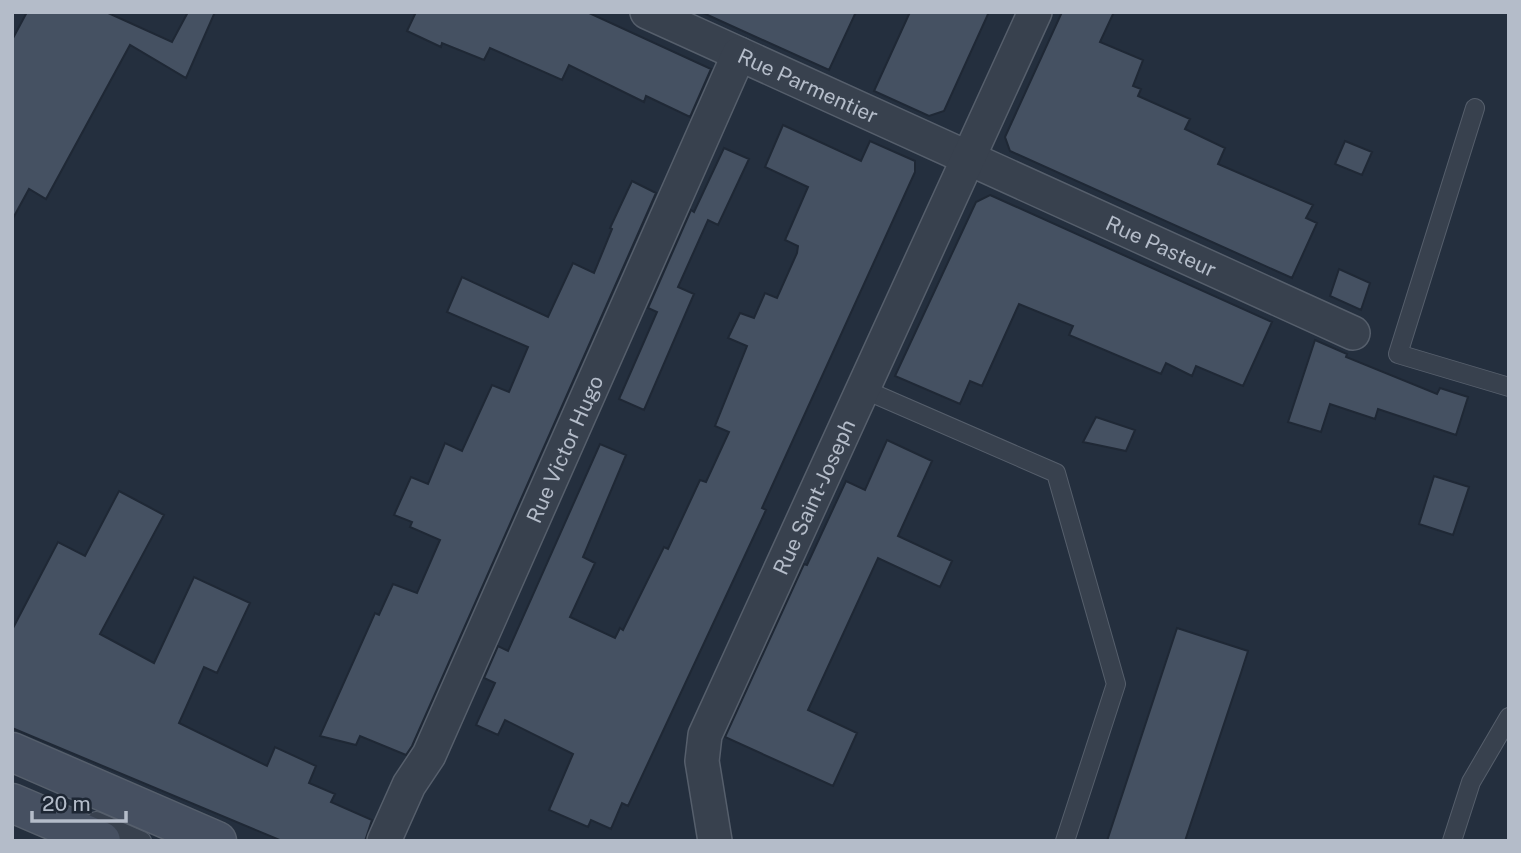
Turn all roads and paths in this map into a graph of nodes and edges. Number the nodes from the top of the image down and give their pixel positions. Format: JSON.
{"nodes":[{"id":1,"x":648,"y":12,"type":"edge"},
{"id":2,"x":1035,"y":12,"type":"edge"},
{"id":3,"x":739,"y":54,"type":"junction"},
{"id":4,"x":1475,"y":108,"type":"dead end"},
{"id":5,"x":969,"y":160,"type":"junction"},
{"id":6,"x":1353,"y":333,"type":"dead end"},
{"id":7,"x":1509,"y":387,"type":"edge"},
{"id":8,"x":863,"y":389,"type":"junction"},
{"id":9,"x":1509,"y":717,"type":"edge"},
{"id":10,"x":12,"y":752,"type":"edge"},
{"id":11,"x":12,"y":771,"type":"edge"},
{"id":12,"x":12,"y":785,"type":"edge"},
{"id":13,"x":12,"y":803,"type":"edge"},
{"id":14,"x":101,"y":841,"type":"edge"},
{"id":15,"x":142,"y":841,"type":"edge"},
{"id":16,"x":174,"y":841,"type":"edge"},
{"id":17,"x":217,"y":841,"type":"edge"},
{"id":18,"x":384,"y":841,"type":"edge"},
{"id":19,"x":715,"y":841,"type":"edge"},
{"id":20,"x":1065,"y":841,"type":"edge"},
{"id":21,"x":1452,"y":841,"type":"edge"}],
"edges":[{"from":1,"to":3,"type":"street","name":"Rue Parmentier"},
{"from":2,"to":5,"type":"street","name":"Rue Saint-Joseph"},
{"from":3,"to":5,"type":"street","name":"Rue Parmentier"},
{"from":3,"to":18,"type":"street","name":"Rue Victor Hugo"},
{"from":4,"to":7,"type":"lane"},
{"from":5,"to":6,"type":"street","name":"Rue Pasteur"},
{"from":5,"to":8,"type":"street","name":"Rue Saint-Joseph"},
{"from":8,"to":19,"type":"street","name":"Rue Saint-Joseph"},
{"from":8,"to":20,"type":"lane"},
{"from":9,"to":21,"type":"lane"},
{"from":10,"to":17,"type":"main road"},
{"from":11,"to":16,"type":"lane"},
{"from":12,"to":15,"type":"lane"},
{"from":13,"to":14,"type":"main road"}]}
